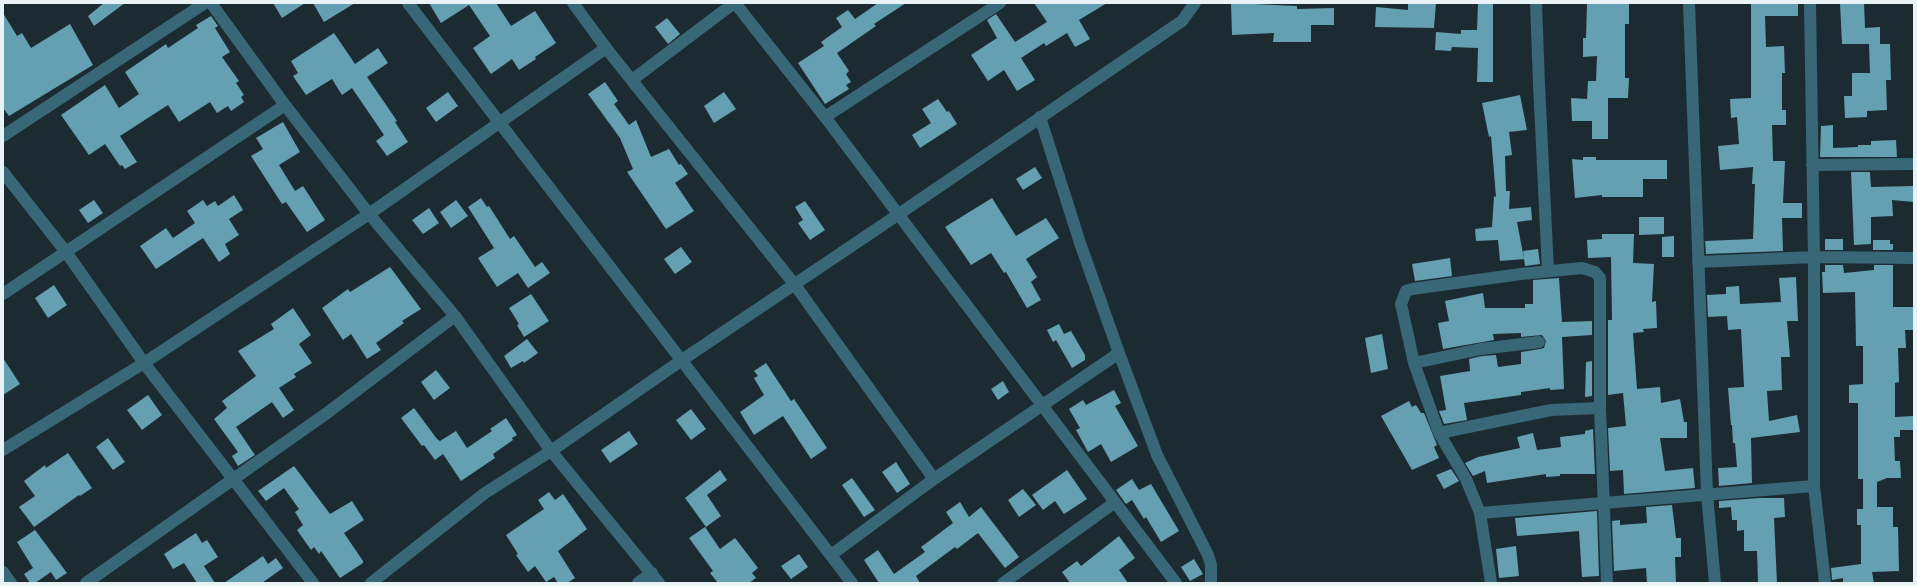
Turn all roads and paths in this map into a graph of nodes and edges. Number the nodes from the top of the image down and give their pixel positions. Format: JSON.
{"nodes":[{"id":1,"x":205,"y":3,"type":"edge"},
{"id":2,"x":211,"y":3,"type":"edge"},
{"id":3,"x":408,"y":3,"type":"edge"},
{"id":4,"x":573,"y":3,"type":"edge"},
{"id":5,"x":734,"y":3,"type":"edge"},
{"id":6,"x":1000,"y":3,"type":"edge"},
{"id":7,"x":1195,"y":3,"type":"edge"},
{"id":8,"x":1536,"y":3,"type":"edge"},
{"id":9,"x":1689,"y":3,"type":"edge"},
{"id":10,"x":1810,"y":3,"type":"edge"},
{"id":11,"x":606,"y":48,"type":"junction"},
{"id":12,"x":632,"y":80,"type":"junction"},
{"id":13,"x":285,"y":105,"type":"junction"},
{"id":14,"x":825,"y":116,"type":"junction"},
{"id":15,"x":1040,"y":117,"type":"junction"},
{"id":16,"x":498,"y":123,"type":"junction"},
{"id":17,"x":3,"y":136,"type":"edge"},
{"id":18,"x":1914,"y":164,"type":"edge"},
{"id":19,"x":1812,"y":165,"type":"junction"},
{"id":20,"x":3,"y":172,"type":"edge"},
{"id":21,"x":369,"y":214,"type":"junction"},
{"id":22,"x":900,"y":214,"type":"junction"},
{"id":23,"x":66,"y":252,"type":"junction"},
{"id":24,"x":1814,"y":257,"type":"junction"},
{"id":25,"x":1914,"y":258,"type":"edge"},
{"id":26,"x":1698,"y":262,"type":"junction"},
{"id":27,"x":1548,"y":271,"type":"junction"},
{"id":28,"x":795,"y":285,"type":"junction"},
{"id":29,"x":3,"y":294,"type":"edge"},
{"id":30,"x":455,"y":316,"type":"junction"},
{"id":31,"x":1539,"y":342,"type":"dead end"},
{"id":32,"x":1119,"y":353,"type":"junction"},
{"id":33,"x":682,"y":360,"type":"junction"},
{"id":34,"x":144,"y":363,"type":"junction"},
{"id":35,"x":1414,"y":363,"type":"junction"},
{"id":36,"x":1042,"y":406,"type":"junction"},
{"id":37,"x":1600,"y":408,"type":"junction"},
{"id":38,"x":1439,"y":433,"type":"junction"},
{"id":39,"x":3,"y":450,"type":"edge"},
{"id":40,"x":551,"y":451,"type":"junction"},
{"id":41,"x":235,"y":479,"type":"junction"},
{"id":42,"x":934,"y":479,"type":"junction"},
{"id":43,"x":1814,"y":486,"type":"junction"},
{"id":44,"x":1707,"y":494,"type":"junction"},
{"id":45,"x":1604,"y":502,"type":"junction"},
{"id":46,"x":1114,"y":503,"type":"junction"},
{"id":47,"x":1480,"y":513,"type":"junction"},
{"id":48,"x":831,"y":555,"type":"junction"},
{"id":49,"x":3,"y":572,"type":"edge"},
{"id":50,"x":656,"y":578,"type":"edge"},
{"id":51,"x":11,"y":583,"type":"edge"},
{"id":52,"x":86,"y":583,"type":"edge"},
{"id":53,"x":313,"y":583,"type":"edge"},
{"id":54,"x":371,"y":583,"type":"edge"},
{"id":55,"x":638,"y":583,"type":"edge"},
{"id":56,"x":852,"y":583,"type":"edge"},
{"id":57,"x":1003,"y":583,"type":"edge"},
{"id":58,"x":1176,"y":583,"type":"edge"},
{"id":59,"x":1211,"y":583,"type":"edge"},
{"id":60,"x":1491,"y":583,"type":"edge"},
{"id":61,"x":1607,"y":583,"type":"edge"},
{"id":62,"x":1715,"y":583,"type":"edge"},
{"id":63,"x":1825,"y":583,"type":"edge"}],
"edges":[{"from":1,"to":17,"type":"street"},
{"from":2,"to":13,"type":"street"},
{"from":3,"to":16,"type":"street"},
{"from":4,"to":11,"type":"street"},
{"from":5,"to":12,"type":"street"},
{"from":5,"to":14,"type":"street"},
{"from":6,"to":14,"type":"street"},
{"from":7,"to":15,"type":"street"},
{"from":8,"to":27,"type":"street"},
{"from":9,"to":26,"type":"street"},
{"from":10,"to":19,"type":"street"},
{"from":11,"to":12,"type":"street"},
{"from":11,"to":16,"type":"street"},
{"from":12,"to":28,"type":"street"},
{"from":13,"to":21,"type":"street"},
{"from":13,"to":23,"type":"street"},
{"from":14,"to":22,"type":"street"},
{"from":15,"to":22,"type":"street"},
{"from":15,"to":32,"type":"street"},
{"from":16,"to":21,"type":"street"},
{"from":16,"to":33,"type":"street"},
{"from":18,"to":19,"type":"street"},
{"from":19,"to":24,"type":"street"},
{"from":20,"to":23,"type":"street"},
{"from":21,"to":30,"type":"street"},
{"from":21,"to":34,"type":"street"},
{"from":22,"to":28,"type":"street"},
{"from":22,"to":36,"type":"street"},
{"from":23,"to":29,"type":"street"},
{"from":23,"to":34,"type":"street"},
{"from":24,"to":25,"type":"street"},
{"from":24,"to":26,"type":"street"},
{"from":24,"to":43,"type":"street"},
{"from":26,"to":44,"type":"street"},
{"from":27,"to":35,"type":"street"},
{"from":27,"to":37,"type":"street"},
{"from":28,"to":33,"type":"street"},
{"from":28,"to":42,"type":"street"},
{"from":30,"to":40,"type":"street"},
{"from":30,"to":41,"type":"street"},
{"from":31,"to":35,"type":"street"},
{"from":32,"to":36,"type":"street"},
{"from":32,"to":59,"type":"street"},
{"from":33,"to":40,"type":"street"},
{"from":33,"to":48,"type":"street"},
{"from":34,"to":39,"type":"street"},
{"from":34,"to":41,"type":"street"},
{"from":35,"to":38,"type":"street"},
{"from":36,"to":42,"type":"street"},
{"from":36,"to":46,"type":"street"},
{"from":37,"to":38,"type":"street"},
{"from":37,"to":45,"type":"street"},
{"from":38,"to":47,"type":"street"},
{"from":40,"to":50,"type":"street"},
{"from":40,"to":54,"type":"street"},
{"from":41,"to":52,"type":"street"},
{"from":41,"to":53,"type":"street"},
{"from":42,"to":48,"type":"street"},
{"from":43,"to":44,"type":"street"},
{"from":43,"to":63,"type":"street"},
{"from":44,"to":45,"type":"street"},
{"from":44,"to":62,"type":"street"},
{"from":45,"to":47,"type":"street"},
{"from":45,"to":61,"type":"street"},
{"from":46,"to":57,"type":"street"},
{"from":46,"to":58,"type":"street"},
{"from":47,"to":60,"type":"street"},
{"from":48,"to":56,"type":"street"},
{"from":49,"to":51,"type":"street"},
{"from":50,"to":55,"type":"street"}]}
